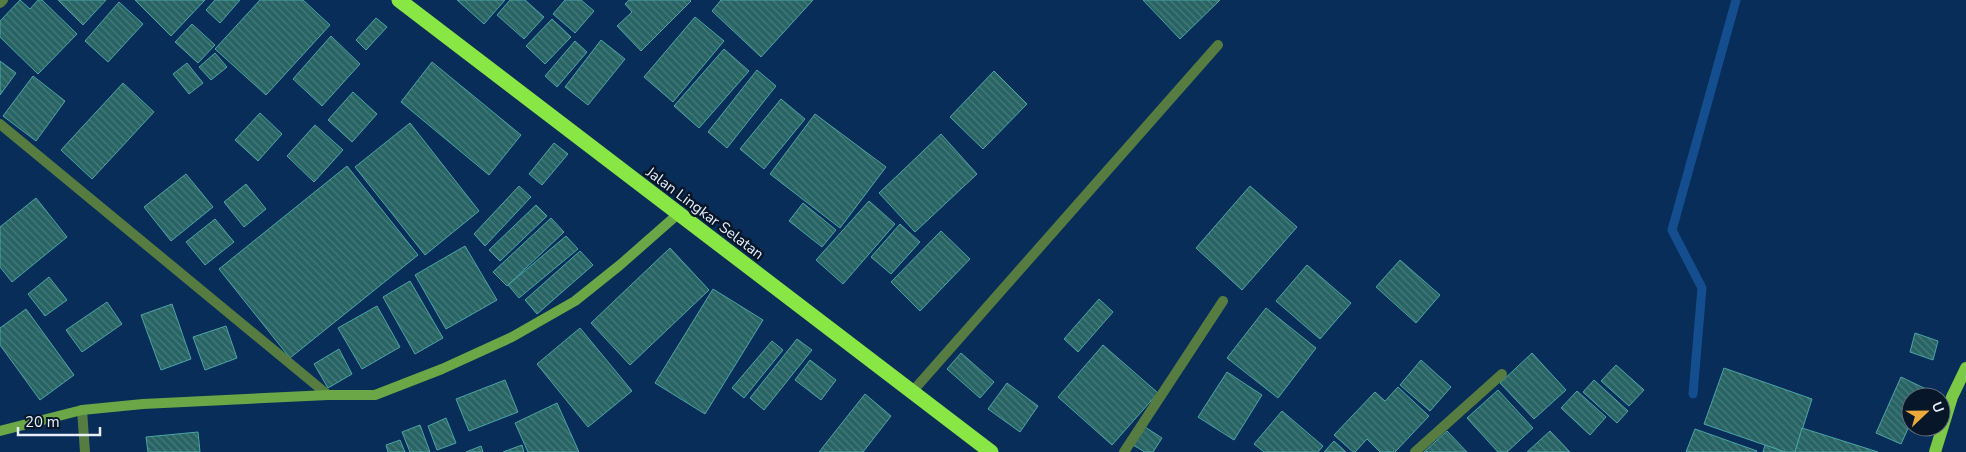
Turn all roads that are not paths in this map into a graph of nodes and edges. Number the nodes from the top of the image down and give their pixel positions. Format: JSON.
{"nodes":[{"id":1,"x":3,"y":0,"type":"edge"},
{"id":2,"x":399,"y":0,"type":"edge"},
{"id":3,"x":0,"y":3,"type":"edge"},
{"id":4,"x":1218,"y":45,"type":"dead end"},
{"id":5,"x":0,"y":124,"type":"edge"},
{"id":6,"x":678,"y":214,"type":"junction"},
{"id":7,"x":1223,"y":301,"type":"dead end"},
{"id":8,"x":1966,"y":368,"type":"edge"},
{"id":9,"x":1502,"y":374,"type":"dead end"},
{"id":10,"x":912,"y":392,"type":"junction"},
{"id":11,"x":328,"y":395,"type":"junction"},
{"id":12,"x":82,"y":410,"type":"junction"},
{"id":13,"x":0,"y":431,"type":"edge"},
{"id":14,"x":85,"y":452,"type":"edge"},
{"id":15,"x":990,"y":452,"type":"edge"},
{"id":16,"x":1124,"y":452,"type":"edge"},
{"id":17,"x":1415,"y":452,"type":"edge"},
{"id":18,"x":1935,"y":452,"type":"edge"}],
"edges":[{"from":1,"to":3,"type":"street"},
{"from":2,"to":6,"type":"highway","name":"Jalan Lingkar Selatan"},
{"from":4,"to":10,"type":"street"},
{"from":5,"to":11,"type":"street"},
{"from":6,"to":10,"type":"highway","name":"Jalan Lingkar Selatan"},
{"from":6,"to":11,"type":"street"},
{"from":7,"to":16,"type":"street"},
{"from":8,"to":18,"type":"main road"},
{"from":9,"to":17,"type":"street"},
{"from":10,"to":15,"type":"highway","name":"Jalan Lingkar Selatan"},
{"from":11,"to":12,"type":"street"},
{"from":12,"to":13,"type":"street"},
{"from":12,"to":14,"type":"street"}]}
